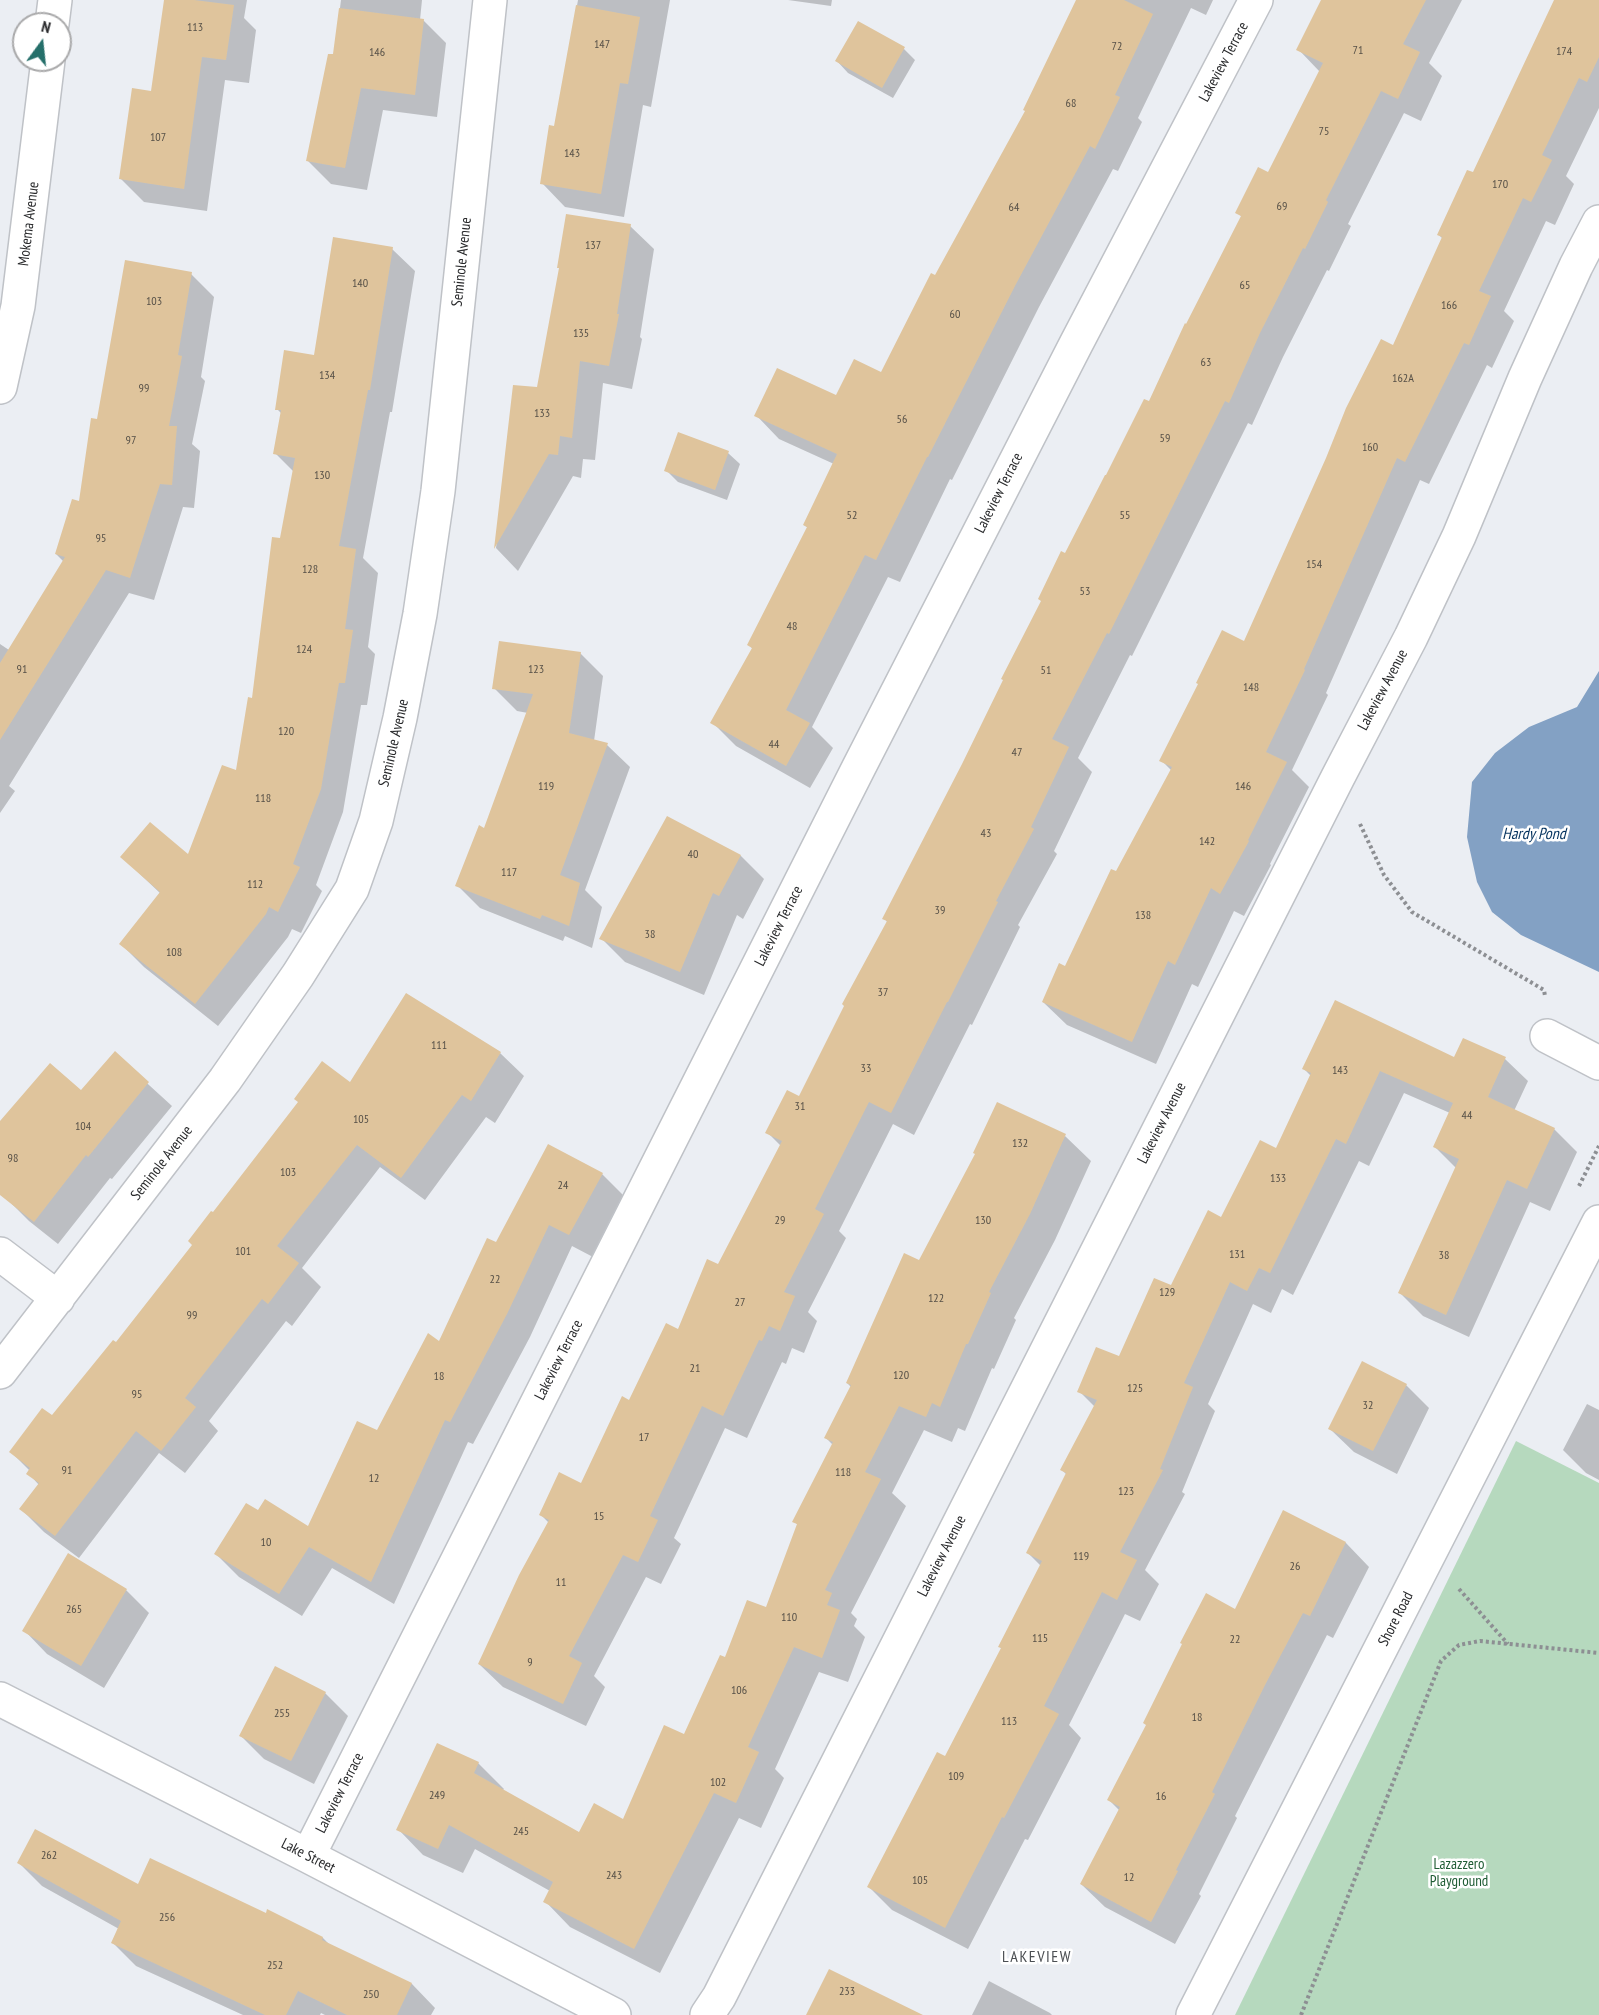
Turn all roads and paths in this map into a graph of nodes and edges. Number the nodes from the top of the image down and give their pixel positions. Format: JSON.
{"nodes":[{"id":1,"x":490,"y":0,"type":"edge"},
{"id":2,"x":1256,"y":0,"type":"edge"},
{"id":3,"x":47,"y":72,"type":"edge"},
{"id":4,"x":1599,"y":222,"type":"edge"},
{"id":5,"x":0,"y":387,"type":"edge"},
{"id":6,"x":1338,"y":777,"type":"junction"},
{"id":7,"x":1547,"y":1036,"type":"joint"},
{"id":8,"x":1599,"y":1063,"type":"edge"},
{"id":9,"x":1599,"y":1222,"type":"edge"},
{"id":10,"x":0,"y":1254,"type":"edge"},
{"id":11,"x":58,"y":1298,"type":"junction"},
{"id":12,"x":0,"y":1372,"type":"edge"},
{"id":13,"x":1453,"y":1582,"type":"dead end"},
{"id":14,"x":1509,"y":1644,"type":"junction"},
{"id":15,"x":1599,"y":1653,"type":"edge"},
{"id":16,"x":0,"y":1699,"type":"edge"},
{"id":17,"x":308,"y":1856,"type":"junction"},
{"id":18,"x":614,"y":2015,"type":"edge"},
{"id":19,"x":707,"y":2015,"type":"edge"},
{"id":20,"x":1193,"y":2015,"type":"edge"},
{"id":21,"x":1301,"y":2015,"type":"edge"}],
"edges":[{"from":1,"to":11,"type":"street","name":"Seminole Avenue"},
{"from":2,"to":17,"type":"street","name":"Lakeview Terrace"},
{"from":3,"to":5,"type":"street","name":"Mokema Avenue"},
{"from":4,"to":6,"type":"street","name":"Lakeview Avenue"},
{"from":6,"to":7,"type":"path"},
{"from":6,"to":19,"type":"street","name":"Lakeview Avenue"},
{"from":7,"to":8,"type":"street"},
{"from":9,"to":20,"type":"street","name":"Shore Road"},
{"from":10,"to":11,"type":"street"},
{"from":11,"to":12,"type":"street","name":"Seminole Avenue"},
{"from":13,"to":14,"type":"path"},
{"from":14,"to":15,"type":"path"},
{"from":14,"to":21,"type":"path"},
{"from":16,"to":17,"type":"street","name":"Lake Street"},
{"from":17,"to":18,"type":"street","name":"Lake Street"}]}
